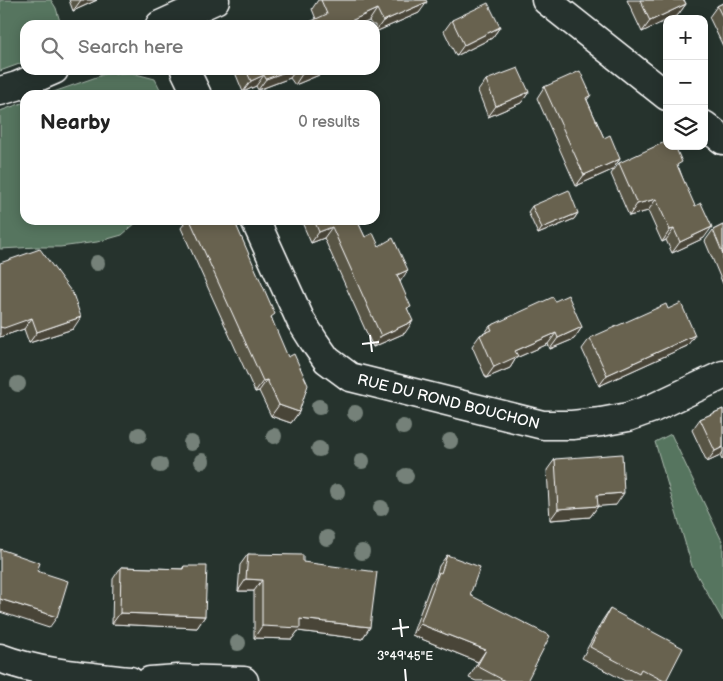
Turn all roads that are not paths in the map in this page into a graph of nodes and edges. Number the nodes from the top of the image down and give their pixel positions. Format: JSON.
{"nodes":[{"id":1,"x":215,"y":0,"type":"edge"},
{"id":2,"x":546,"y":0,"type":"edge"},
{"id":3,"x":173,"y":20,"type":"edge"},
{"id":4,"x":42,"y":75,"type":"edge"},
{"id":5,"x":187,"y":75,"type":"edge"},
{"id":6,"x":195,"y":90,"type":"edge"},
{"id":7,"x":0,"y":91,"type":"edge"},
{"id":8,"x":663,"y":93,"type":"edge"},
{"id":9,"x":708,"y":128,"type":"edge"},
{"id":10,"x":723,"y":140,"type":"edge"},
{"id":11,"x":256,"y":225,"type":"edge"},
{"id":12,"x":723,"y":375,"type":"edge"},
{"id":13,"x":0,"y":658,"type":"edge"},
{"id":14,"x":130,"y":681,"type":"edge"},
{"id":15,"x":150,"y":681,"type":"edge"},
{"id":16,"x":244,"y":681,"type":"edge"}],
"edges":[{"from":1,"to":3,"type":"street"},
{"from":2,"to":8,"type":"street"},
{"from":4,"to":7,"type":"street"},
{"from":5,"to":6,"type":"street"},
{"from":9,"to":10,"type":"street"},
{"from":11,"to":12,"type":"street","name":"RUE DU ROND BOUCHON"},
{"from":13,"to":14,"type":"street"},
{"from":15,"to":16,"type":"street"}]}
